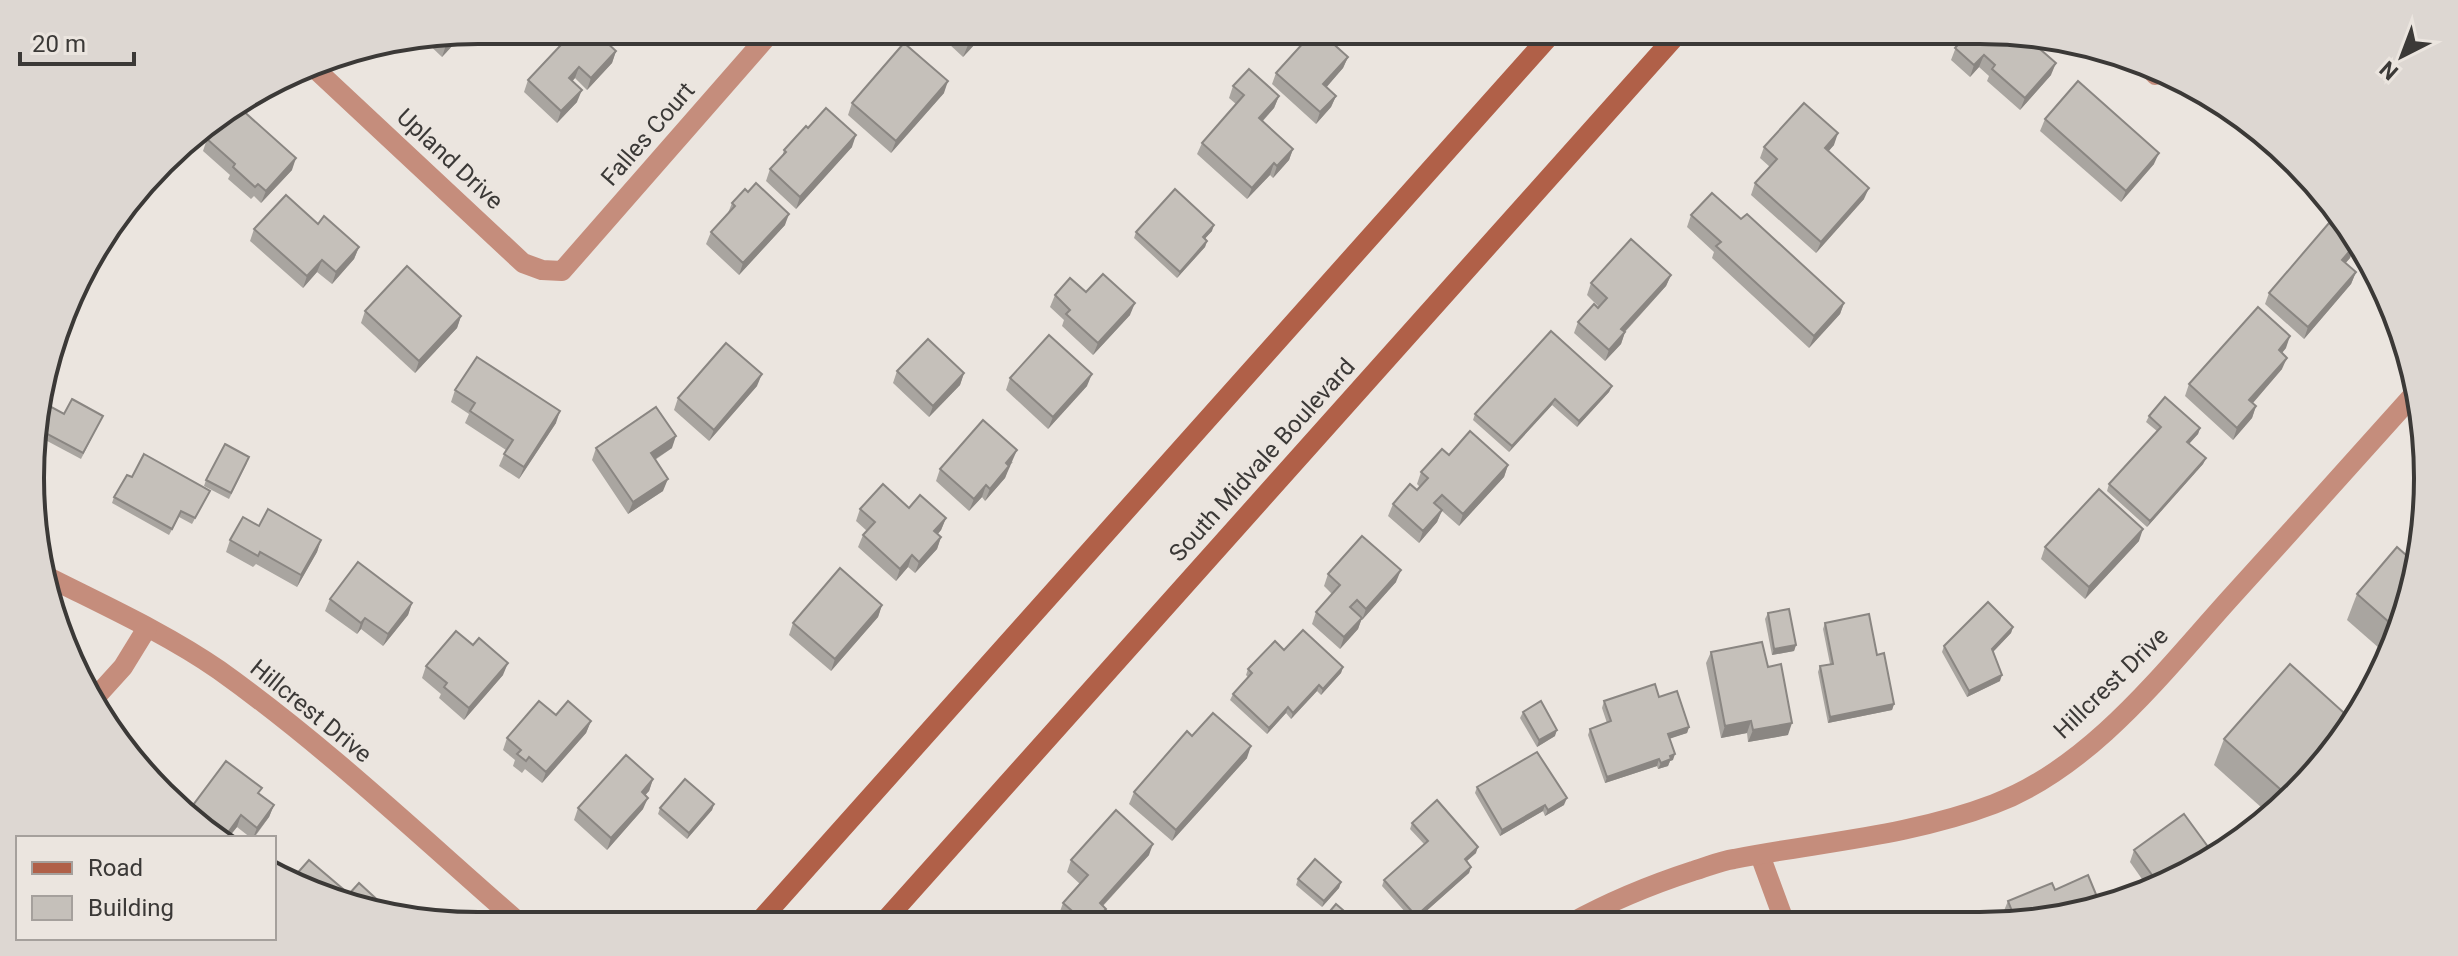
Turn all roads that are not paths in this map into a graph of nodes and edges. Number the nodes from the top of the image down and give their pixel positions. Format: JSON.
{"nodes":[{"id":1,"x":761,"y":44,"type":"edge"},
{"id":2,"x":1543,"y":44,"type":"edge"},
{"id":3,"x":1668,"y":44,"type":"edge"},
{"id":4,"x":320,"y":74,"type":"edge"},
{"id":5,"x":562,"y":271,"type":"joint"},
{"id":6,"x":2407,"y":402,"type":"edge"},
{"id":7,"x":57,"y":582,"type":"edge"},
{"id":8,"x":147,"y":628,"type":"junction"},
{"id":9,"x":100,"y":692,"type":"edge"},
{"id":10,"x":1760,"y":855,"type":"junction"},
{"id":11,"x":507,"y":912,"type":"edge"},
{"id":12,"x":768,"y":912,"type":"edge"},
{"id":13,"x":893,"y":912,"type":"edge"},
{"id":14,"x":1591,"y":912,"type":"edge"},
{"id":15,"x":1781,"y":912,"type":"edge"}],
"edges":[{"from":1,"to":5,"type":"street","name":"Falles Court"},
{"from":2,"to":12,"type":"main road"},
{"from":3,"to":13,"type":"main road","name":"South Midvale Boulevard"},
{"from":4,"to":5,"type":"street","name":"Upland Drive"},
{"from":6,"to":10,"type":"street","name":"Hillcrest Drive"},
{"from":7,"to":8,"type":"street","name":"Hillcrest Drive"},
{"from":8,"to":9,"type":"street"},
{"from":8,"to":11,"type":"street","name":"Hillcrest Drive"},
{"from":10,"to":14,"type":"street","name":"Hillcrest Drive"},
{"from":10,"to":15,"type":"street"}]}
